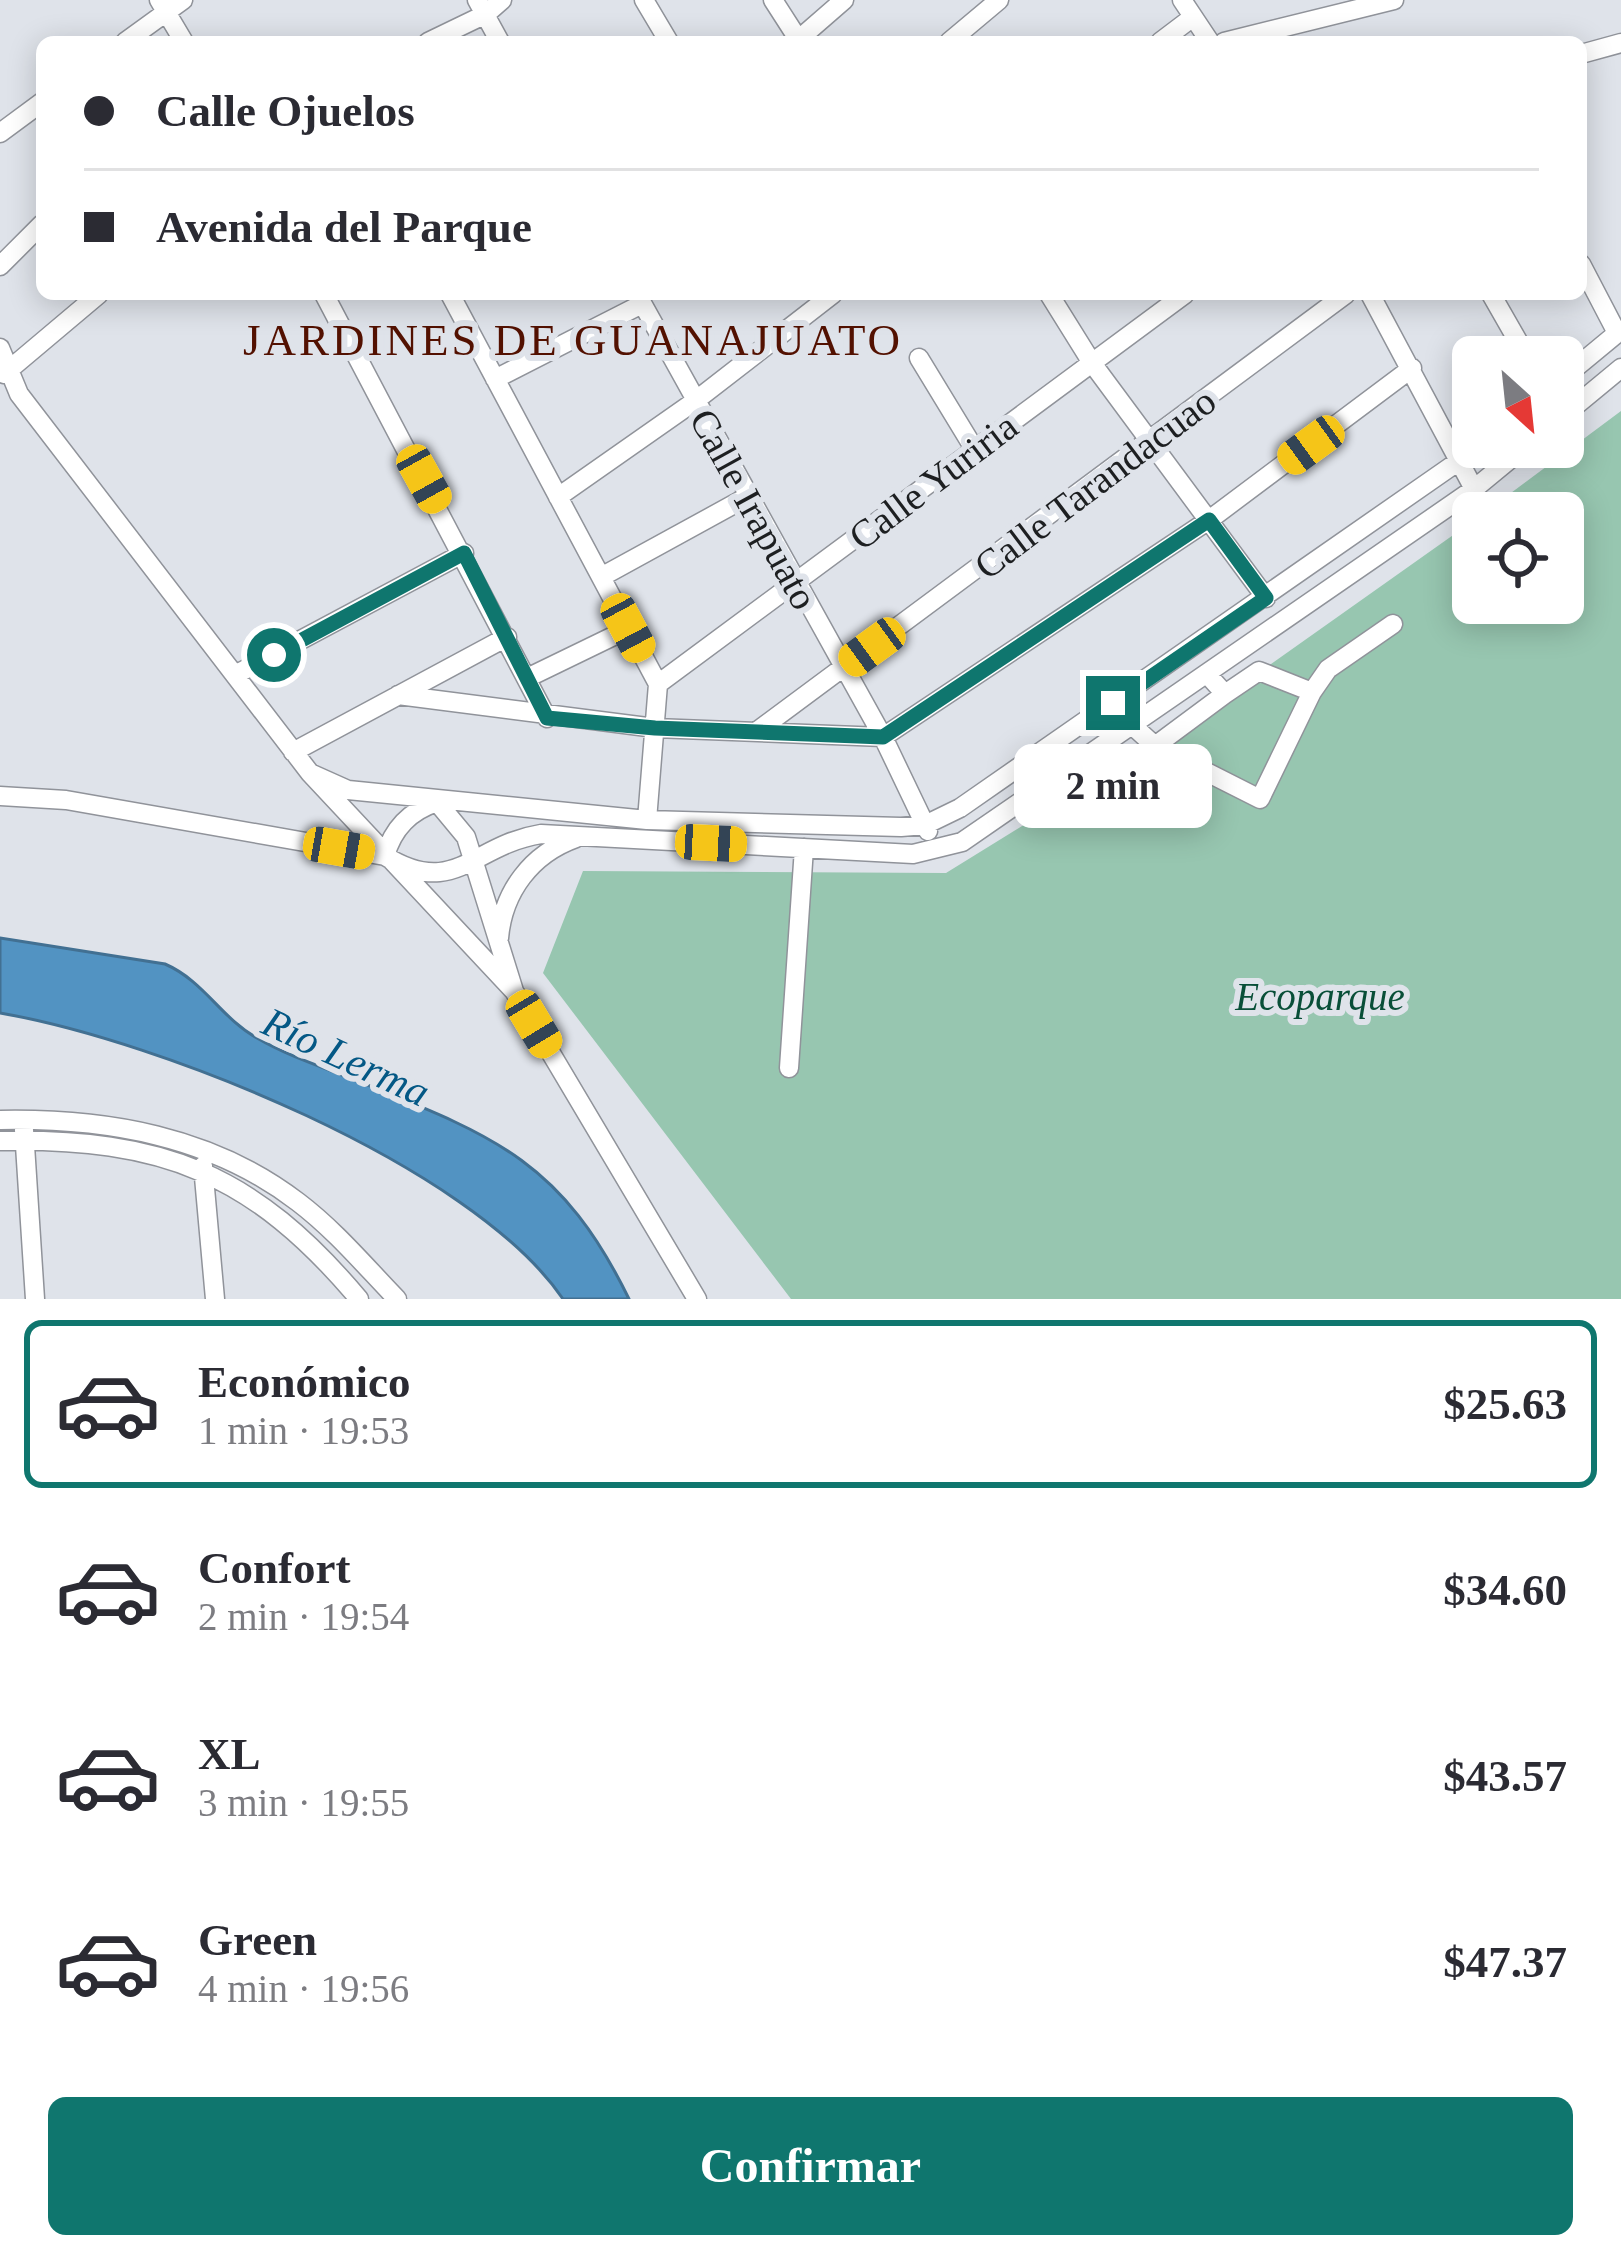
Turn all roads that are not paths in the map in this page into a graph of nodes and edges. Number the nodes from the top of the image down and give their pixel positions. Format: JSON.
{"nodes":[{"id":1,"x":502,"y":0,"type":"edge"},
{"id":2,"x":644,"y":0,"type":"edge"},
{"id":3,"x":773,"y":0,"type":"edge"},
{"id":4,"x":844,"y":0,"type":"edge"},
{"id":5,"x":999,"y":0,"type":"edge"},
{"id":6,"x":1394,"y":0,"type":"edge"},
{"id":7,"x":169,"y":4,"type":"edge"},
{"id":8,"x":481,"y":7,"type":"edge"},
{"id":9,"x":1187,"y":8,"type":"edge"},
{"id":10,"x":132,"y":36,"type":"edge"},
{"id":11,"x":182,"y":36,"type":"edge"},
{"id":12,"x":437,"y":36,"type":"edge"},
{"id":13,"x":497,"y":36,"type":"edge"},
{"id":14,"x":665,"y":36,"type":"edge"},
{"id":15,"x":796,"y":36,"type":"edge"},
{"id":16,"x":804,"y":36,"type":"edge"},
{"id":17,"x":956,"y":36,"type":"edge"},
{"id":18,"x":1165,"y":36,"type":"edge"},
{"id":19,"x":1206,"y":36,"type":"edge"},
{"id":20,"x":1248,"y":36,"type":"edge"},
{"id":21,"x":1621,"y":43,"type":"edge"},
{"id":22,"x":1587,"y":52,"type":"edge"},
{"id":23,"x":36,"y":106,"type":"edge"},
{"id":24,"x":0,"y":133,"type":"edge"},
{"id":25,"x":36,"y":230,"type":"edge"},
{"id":26,"x":0,"y":266,"type":"edge"},
{"id":27,"x":1587,"y":276,"type":"edge"},
{"id":28,"x":92,"y":300,"type":"edge"},
{"id":29,"x":327,"y":300,"type":"edge"},
{"id":30,"x":453,"y":300,"type":"edge"},
{"id":31,"x":638,"y":300,"type":"edge"},
{"id":32,"x":641,"y":300,"type":"edge"},
{"id":33,"x":825,"y":300,"type":"edge"},
{"id":34,"x":1053,"y":300,"type":"edge"},
{"id":35,"x":1177,"y":300,"type":"edge"},
{"id":36,"x":1338,"y":300,"type":"edge"},
{"id":37,"x":1373,"y":300,"type":"edge"},
{"id":38,"x":1494,"y":300,"type":"edge"},
{"id":39,"x":1619,"y":332,"type":"edge"},
{"id":40,"x":1515,"y":336,"type":"edge"},
{"id":41,"x":0,"y":348,"type":"edge"},
{"id":42,"x":920,"y":358,"type":"dead end"},
{"id":43,"x":1584,"y":361,"type":"edge"},
{"id":44,"x":1091,"y":363,"type":"junction"},
{"id":45,"x":1412,"y":368,"type":"junction"},
{"id":46,"x":1621,"y":368,"type":"edge"},
{"id":47,"x":4,"y":377,"type":"edge"},
{"id":48,"x":495,"y":379,"type":"junction"},
{"id":49,"x":1584,"y":399,"type":"edge"},
{"id":50,"x":695,"y":401,"type":"junction"},
{"id":51,"x":1153,"y":442,"type":"junction"},
{"id":52,"x":1452,"y":446,"type":"edge"},
{"id":53,"x":975,"y":450,"type":"junction"},
{"id":54,"x":1452,"y":468,"type":"edge"},
{"id":55,"x":1463,"y":468,"type":"edge"},
{"id":56,"x":1500,"y":468,"type":"edge"},
{"id":57,"x":1474,"y":489,"type":"junction"},
{"id":58,"x":558,"y":497,"type":"junction"},
{"id":59,"x":747,"y":497,"type":"junction"},
{"id":60,"x":1209,"y":520,"type":"junction"},
{"id":61,"x":464,"y":553,"type":"junction"},
{"id":62,"x":601,"y":577,"type":"junction"},
{"id":63,"x":794,"y":584,"type":"junction"},
{"id":64,"x":1266,"y":598,"type":"junction"},
{"id":65,"x":1393,"y":624,"type":"dead end"},
{"id":66,"x":628,"y":628,"type":"junction"},
{"id":67,"x":506,"y":637,"type":"junction"},
{"id":68,"x":841,"y":670,"type":"junction"},
{"id":69,"x":1207,"y":674,"type":"junction"},
{"id":70,"x":236,"y":675,"type":"junction"},
{"id":71,"x":527,"y":678,"type":"junction"},
{"id":72,"x":658,"y":684,"type":"junction"},
{"id":73,"x":1312,"y":692,"type":"junction"},
{"id":74,"x":1225,"y":694,"type":"junction"},
{"id":75,"x":398,"y":695,"type":"junction"},
{"id":76,"x":547,"y":718,"type":"junction"},
{"id":77,"x":1132,"y":725,"type":"junction"},
{"id":78,"x":655,"y":728,"type":"junction"},
{"id":79,"x":756,"y":732,"type":"junction"},
{"id":80,"x":883,"y":737,"type":"junction"},
{"id":81,"x":1155,"y":746,"type":"junction"},
{"id":82,"x":293,"y":752,"type":"junction"},
{"id":83,"x":310,"y":773,"type":"junction"},
{"id":84,"x":0,"y":796,"type":"edge"},
{"id":85,"x":437,"y":802,"type":"junction"},
{"id":86,"x":647,"y":820,"type":"junction"},
{"id":87,"x":925,"y":826,"type":"junction"},
{"id":88,"x":582,"y":836,"type":"junction"},
{"id":89,"x":804,"y":848,"type":"junction"},
{"id":90,"x":939,"y":851,"type":"junction"},
{"id":91,"x":385,"y":856,"type":"junction"},
{"id":92,"x":473,"y":859,"type":"junction"},
{"id":93,"x":498,"y":949,"type":"junction"},
{"id":94,"x":514,"y":991,"type":"junction"},
{"id":95,"x":789,"y":1068,"type":"dead end"},
{"id":96,"x":0,"y":1120,"type":"edge"},
{"id":97,"x":23,"y":1120,"type":"junction"},
{"id":98,"x":0,"y":1141,"type":"edge"},
{"id":99,"x":25,"y":1141,"type":"junction"},
{"id":100,"x":201,"y":1151,"type":"junction"},
{"id":101,"x":203,"y":1174,"type":"junction"},
{"id":102,"x":35,"y":1299,"type":"edge"},
{"id":103,"x":215,"y":1299,"type":"edge"},
{"id":104,"x":359,"y":1299,"type":"edge"},
{"id":105,"x":397,"y":1299,"type":"edge"},
{"id":106,"x":698,"y":1299,"type":"edge"}],
"edges":[{"from":1,"to":8,"type":"street"},
{"from":2,"to":14,"type":"street"},
{"from":3,"to":15,"type":"street"},
{"from":4,"to":16,"type":"street"},
{"from":5,"to":17,"type":"street"},
{"from":6,"to":20,"type":"street"},
{"from":7,"to":10,"type":"street"},
{"from":7,"to":11,"type":"street"},
{"from":8,"to":12,"type":"street"},
{"from":8,"to":13,"type":"street"},
{"from":9,"to":18,"type":"street"},
{"from":9,"to":19,"type":"street"},
{"from":21,"to":22,"type":"street"},
{"from":23,"to":24,"type":"street"},
{"from":25,"to":26,"type":"street"},
{"from":27,"to":39,"type":"street"},
{"from":28,"to":47,"type":"street"},
{"from":29,"to":61,"type":"street"},
{"from":30,"to":48,"type":"street"},
{"from":31,"to":48,"type":"street"},
{"from":32,"to":50,"type":"street","name":"Calle Irapuato"},
{"from":33,"to":50,"type":"street"},
{"from":34,"to":44,"type":"street"},
{"from":35,"to":44,"type":"street","name":"Calle Yuriria"},
{"from":36,"to":51,"type":"street","name":"Calle Tarandacuao"},
{"from":37,"to":45,"type":"street"},
{"from":38,"to":40,"type":"street"},
{"from":39,"to":43,"type":"street"},
{"from":41,"to":47,"type":"street"},
{"from":42,"to":53,"type":"street"},
{"from":44,"to":51,"type":"street"},
{"from":44,"to":53,"type":"street","name":"Calle Yuriria"},
{"from":45,"to":52,"type":"street"},
{"from":45,"to":60,"type":"street"},
{"from":46,"to":49,"type":"street"},
{"from":47,"to":70,"type":"street"},
{"from":48,"to":58,"type":"street"},
{"from":50,"to":58,"type":"street"},
{"from":50,"to":59,"type":"street","name":"Calle Irapuato"},
{"from":51,"to":60,"type":"street"},
{"from":51,"to":68,"type":"street","name":"Calle Tarandacuao"},
{"from":53,"to":63,"type":"street","name":"Calle Yuriria"},
{"from":54,"to":64,"type":"street"},
{"from":55,"to":57,"type":"street"},
{"from":56,"to":57,"type":"street"},
{"from":57,"to":69,"type":"street"},
{"from":58,"to":62,"type":"street"},
{"from":59,"to":62,"type":"street"},
{"from":59,"to":63,"type":"street","name":"Calle Irapuato"},
{"from":60,"to":64,"type":"street"},
{"from":60,"to":80,"type":"street"},
{"from":61,"to":67,"type":"street"},
{"from":61,"to":70,"type":"street"},
{"from":62,"to":66,"type":"street"},
{"from":63,"to":68,"type":"street","name":"Calle Irapuato"},
{"from":63,"to":72,"type":"street","name":"Calle Yuriria"},
{"from":64,"to":87,"type":"street"},
{"from":65,"to":73,"type":"street"},
{"from":66,"to":71,"type":"street"},
{"from":66,"to":72,"type":"street"},
{"from":67,"to":71,"type":"street"},
{"from":67,"to":75,"type":"street"},
{"from":68,"to":79,"type":"street","name":"Calle Tarandacuao"},
{"from":68,"to":80,"type":"street","name":"Calle Irapuato"},
{"from":69,"to":74,"type":"street"},
{"from":69,"to":77,"type":"street"},
{"from":70,"to":82,"type":"street"},
{"from":71,"to":76,"type":"street"},
{"from":72,"to":78,"type":"street"},
{"from":73,"to":74,"type":"street"},
{"from":73,"to":81,"type":"street"},
{"from":74,"to":81,"type":"street"},
{"from":75,"to":76,"type":"street"},
{"from":75,"to":82,"type":"street"},
{"from":76,"to":78,"type":"street"},
{"from":77,"to":81,"type":"street"},
{"from":77,"to":90,"type":"street"},
{"from":78,"to":79,"type":"street"},
{"from":78,"to":86,"type":"street"},
{"from":79,"to":80,"type":"street"},
{"from":80,"to":87,"type":"street","name":"Calle Irapuato"},
{"from":82,"to":83,"type":"street"},
{"from":83,"to":85,"type":"street"},
{"from":83,"to":91,"type":"street"},
{"from":84,"to":91,"type":"street"},
{"from":85,"to":86,"type":"street"},
{"from":85,"to":91,"type":"street"},
{"from":85,"to":92,"type":"street"},
{"from":86,"to":87,"type":"street"},
{"from":87,"to":90,"type":"street","name":"Calle Irapuato"},
{"from":88,"to":89,"type":"street"},
{"from":88,"to":92,"type":"street"},
{"from":88,"to":93,"type":"street"},
{"from":89,"to":90,"type":"street"},
{"from":89,"to":95,"type":"street"},
{"from":91,"to":92,"type":"street"},
{"from":91,"to":94,"type":"street"},
{"from":92,"to":93,"type":"street"},
{"from":93,"to":94,"type":"street"},
{"from":94,"to":106,"type":"street"},
{"from":96,"to":97,"type":"street"},
{"from":97,"to":99,"type":"street"},
{"from":97,"to":100,"type":"street"},
{"from":98,"to":99,"type":"street"},
{"from":99,"to":101,"type":"street"},
{"from":99,"to":102,"type":"street"},
{"from":100,"to":101,"type":"street"},
{"from":100,"to":105,"type":"street"},
{"from":101,"to":103,"type":"street"},
{"from":101,"to":104,"type":"street"}]}
